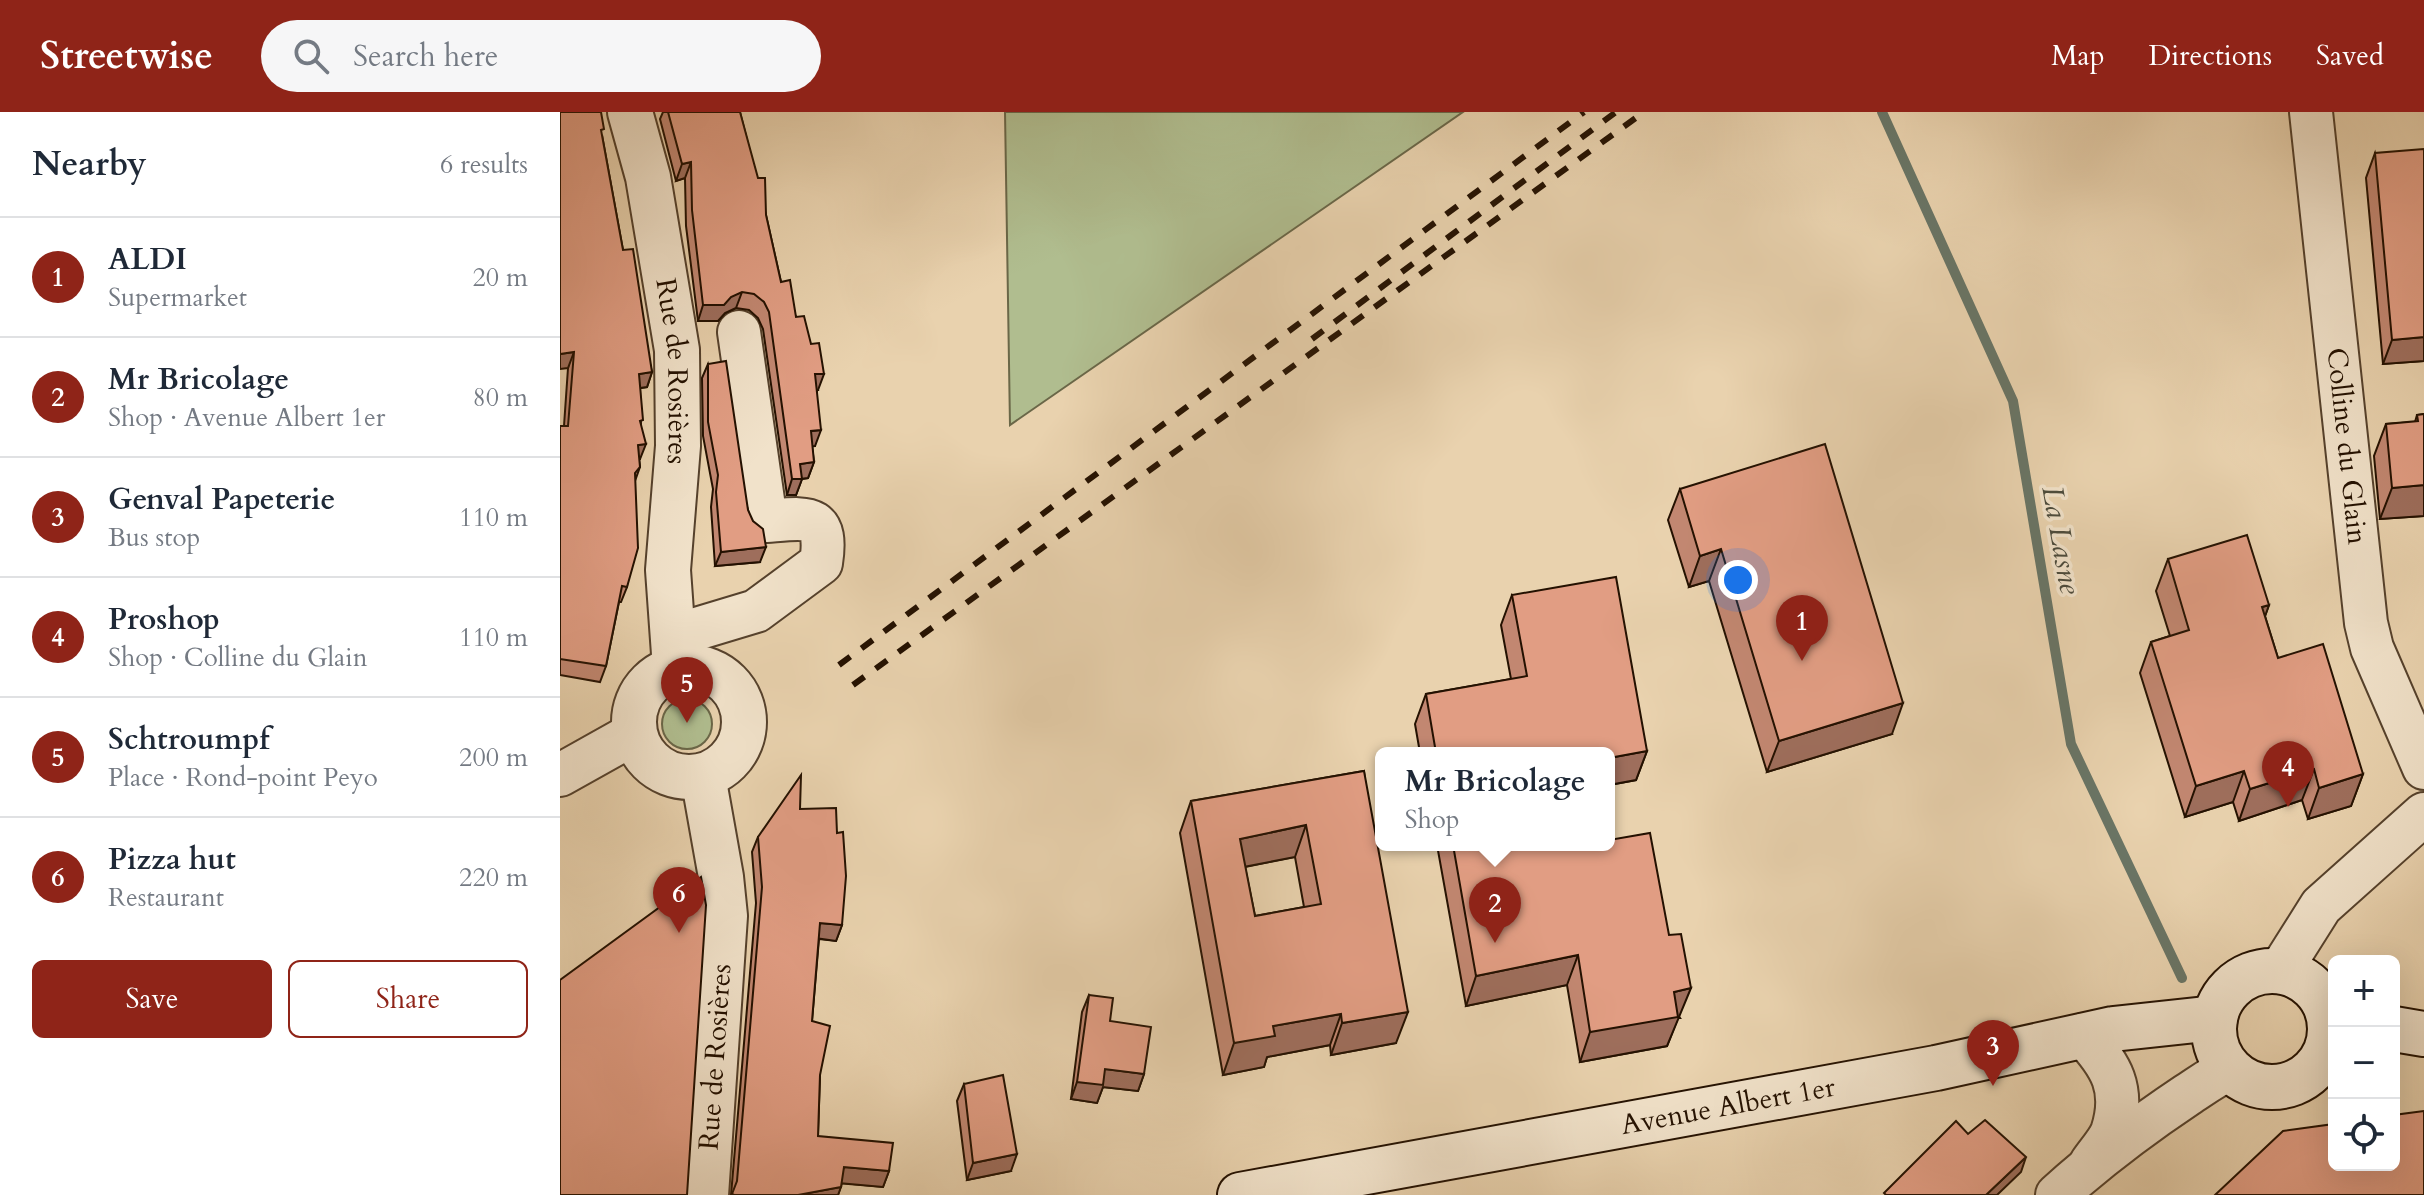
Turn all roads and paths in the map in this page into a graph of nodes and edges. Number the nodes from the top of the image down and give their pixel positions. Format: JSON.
{"nodes":[{"id":1,"x":630,"y":112,"type":"edge"},
{"id":2,"x":2311,"y":112,"type":"edge"},
{"id":3,"x":739,"y":332,"type":"dead end"},
{"id":4,"x":674,"y":652,"type":"junction"},
{"id":5,"x":635,"y":733,"type":"junction"},
{"id":6,"x":2424,"y":768,"type":"edge"},
{"id":7,"x":560,"y":775,"type":"edge"},
{"id":8,"x":703,"y":776,"type":"junction"},
{"id":9,"x":2424,"y":814,"type":"edge"},
{"id":10,"x":2280,"y":971,"type":"junction"},
{"id":11,"x":2328,"y":1013,"type":"edge"},
{"id":12,"x":2215,"y":1018,"type":"junction"},
{"id":13,"x":2331,"y":1027,"type":"edge"},
{"id":14,"x":2400,"y":1030,"type":"edge"},
{"id":15,"x":2424,"y":1034,"type":"edge"},
{"id":16,"x":2083,"y":1035,"type":"junction"},
{"id":17,"x":2230,"y":1069,"type":"junction"},
{"id":18,"x":2074,"y":1185,"type":"edge"},
{"id":19,"x":706,"y":1195,"type":"edge"},
{"id":20,"x":1240,"y":1195,"type":"edge"}],
"edges":[{"from":1,"to":4,"type":"main road","name":"Rue de Rosières"},
{"from":2,"to":6,"type":"street","name":"Colline du Glain"},
{"from":3,"to":4,"type":"street"},
{"from":4,"to":5,"type":"main road"},
{"from":4,"to":8,"type":"main road"},
{"from":5,"to":7,"type":"street"},
{"from":5,"to":8,"type":"main road"},
{"from":8,"to":19,"type":"main road","name":"Rue de Rosières"},
{"from":9,"to":10,"type":"street"},
{"from":10,"to":11,"type":"main road"},
{"from":10,"to":12,"type":"main road"},
{"from":12,"to":16,"type":"main road","name":"Avenue Albert 1er"},
{"from":12,"to":17,"type":"main road"},
{"from":13,"to":17,"type":"main road"},
{"from":14,"to":15,"type":"main road"},
{"from":16,"to":18,"type":"street"},
{"from":16,"to":20,"type":"main road","name":"Avenue Albert 1er"},
{"from":17,"to":18,"type":"street"}]}
